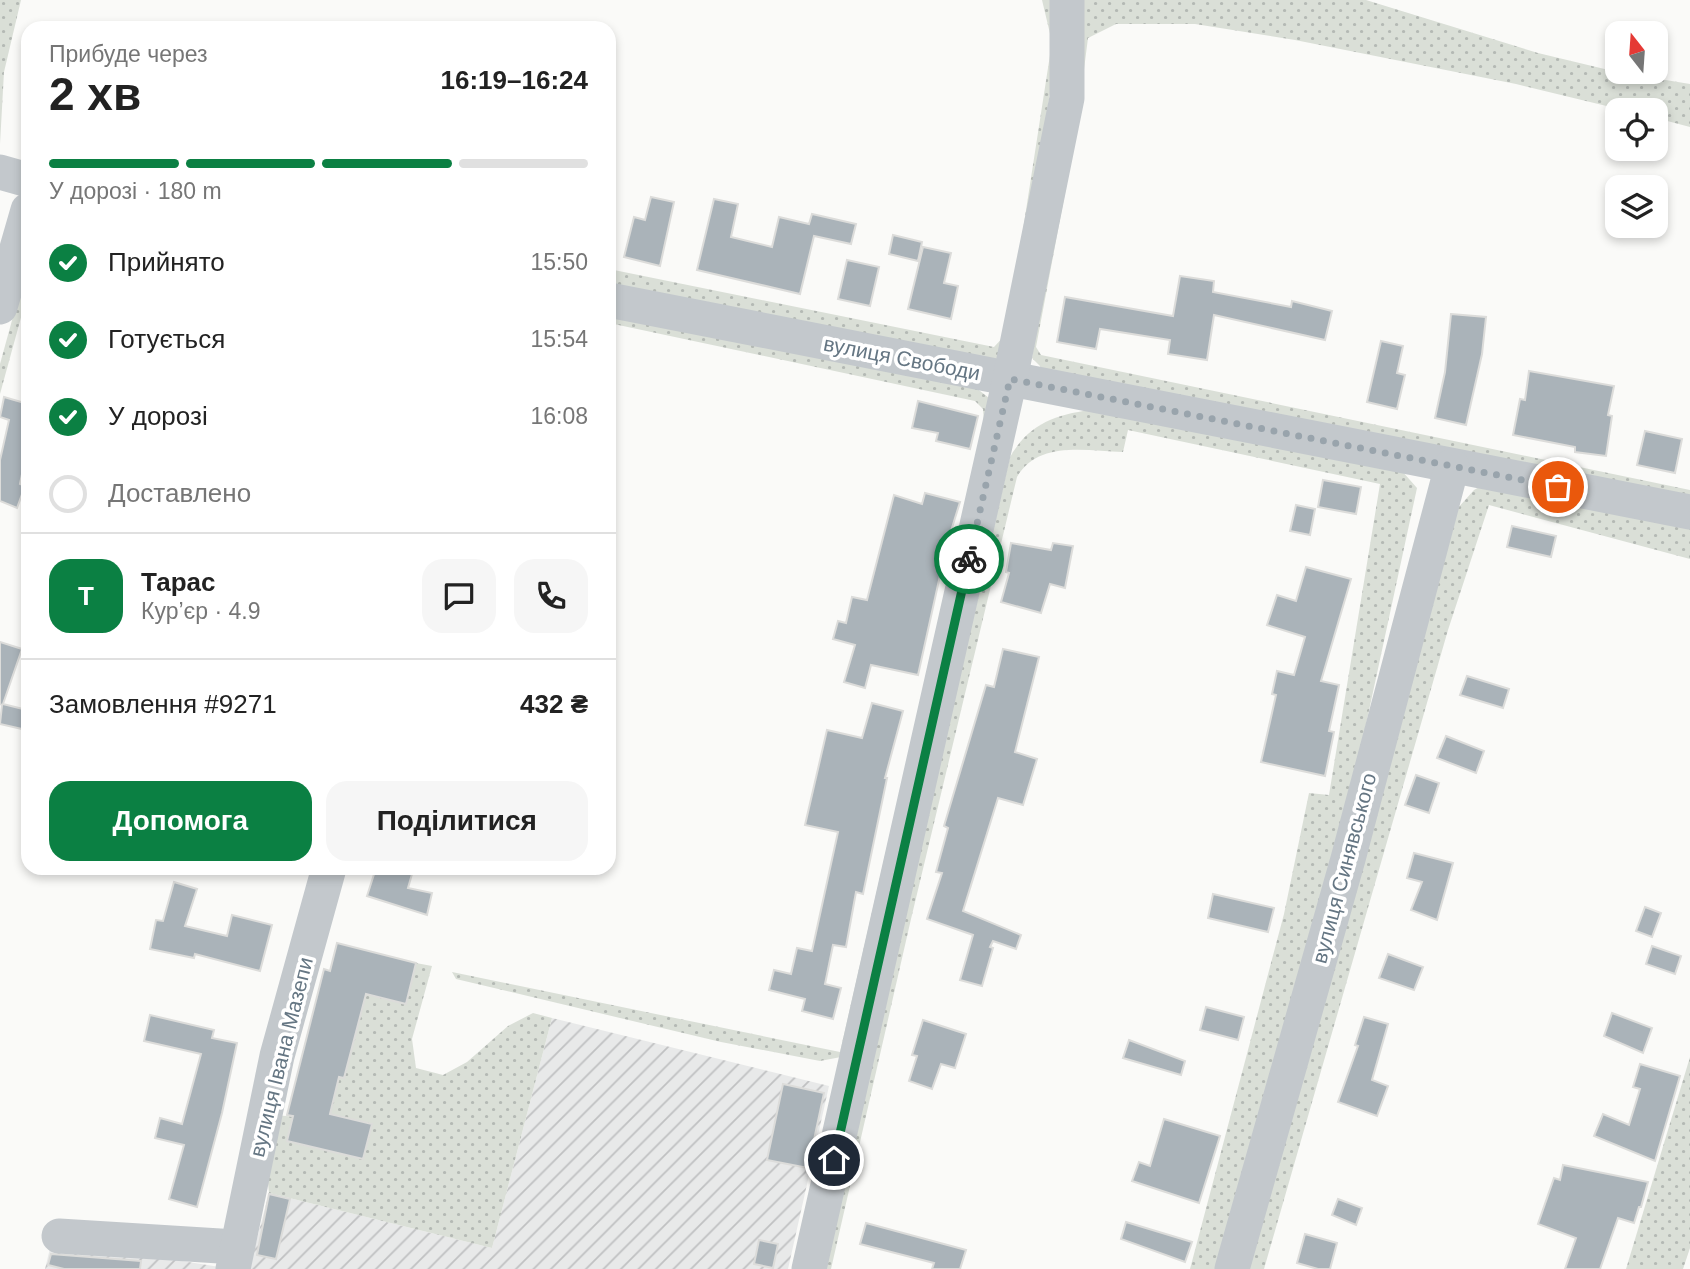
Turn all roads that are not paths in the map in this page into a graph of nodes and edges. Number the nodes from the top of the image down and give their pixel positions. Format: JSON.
{"nodes":[{"id":1,"x":1067,"y":0,"type":"edge"},
{"id":2,"x":0,"y":172,"type":"edge"},
{"id":3,"x":21,"y":178,"type":"edge"},
{"id":4,"x":21,"y":234,"type":"edge"},
{"id":5,"x":616,"y":301,"type":"edge"},
{"id":6,"x":0,"y":307,"type":"edge"},
{"id":7,"x":1010,"y":379,"type":"junction"},
{"id":8,"x":1452,"y":466,"type":"junction"},
{"id":9,"x":1690,"y":512,"type":"edge"},
{"id":10,"x":327,"y":875,"type":"edge"},
{"id":11,"x":60,"y":1236,"type":"dead end"},
{"id":12,"x":234,"y":1258,"type":"edge"},
{"id":13,"x":809,"y":1269,"type":"edge"},
{"id":14,"x":1232,"y":1269,"type":"edge"}],
"edges":[{"from":1,"to":7,"type":"street"},
{"from":2,"to":3,"type":"street"},
{"from":4,"to":6,"type":"street"},
{"from":5,"to":7,"type":"street","name":"вулиця Свободи"},
{"from":7,"to":8,"type":"street","name":"вулиця Свободи"},
{"from":7,"to":13,"type":"street"},
{"from":8,"to":9,"type":"street","name":"вулиця Свободи"},
{"from":8,"to":14,"type":"street","name":"вулиця Синявського"},
{"from":10,"to":12,"type":"street","name":"вулиця Івана Мазепи"},
{"from":11,"to":12,"type":"street","name":"вулиця Івана Мазепи"}]}
